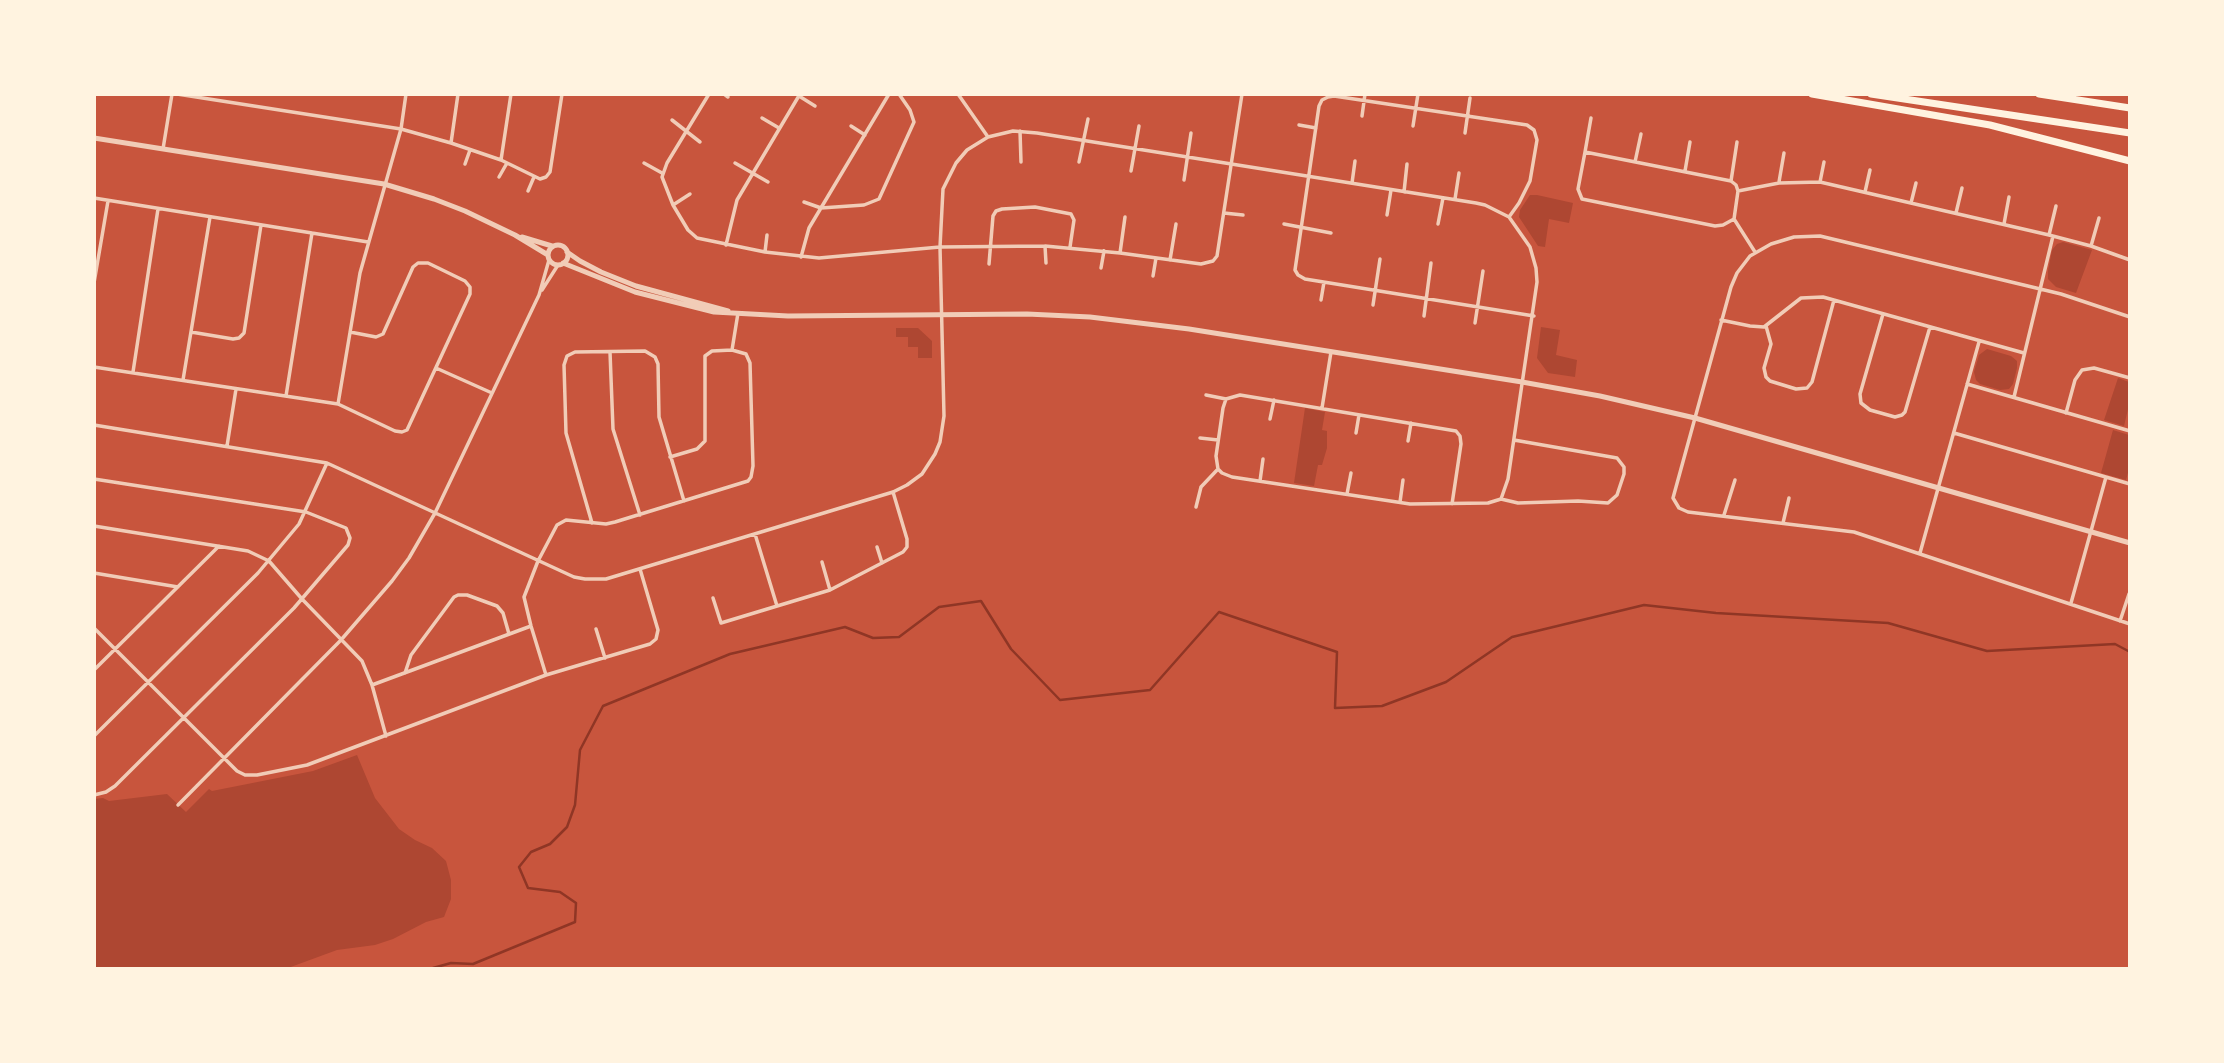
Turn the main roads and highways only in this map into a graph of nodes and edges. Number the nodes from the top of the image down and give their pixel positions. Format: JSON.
{"nodes":[{"id":1,"x":1812,"y":94,"type":"edge"},
{"id":2,"x":1871,"y":94,"type":"edge"},
{"id":3,"x":2039,"y":94,"type":"edge"},
{"id":4,"x":2130,"y":108,"type":"edge"},
{"id":5,"x":2130,"y":133,"type":"edge"},
{"id":6,"x":2130,"y":161,"type":"edge"}],
"edges":[{"from":1,"to":6,"type":"highway"},
{"from":2,"to":5,"type":"highway"},
{"from":3,"to":4,"type":"highway"}]}
